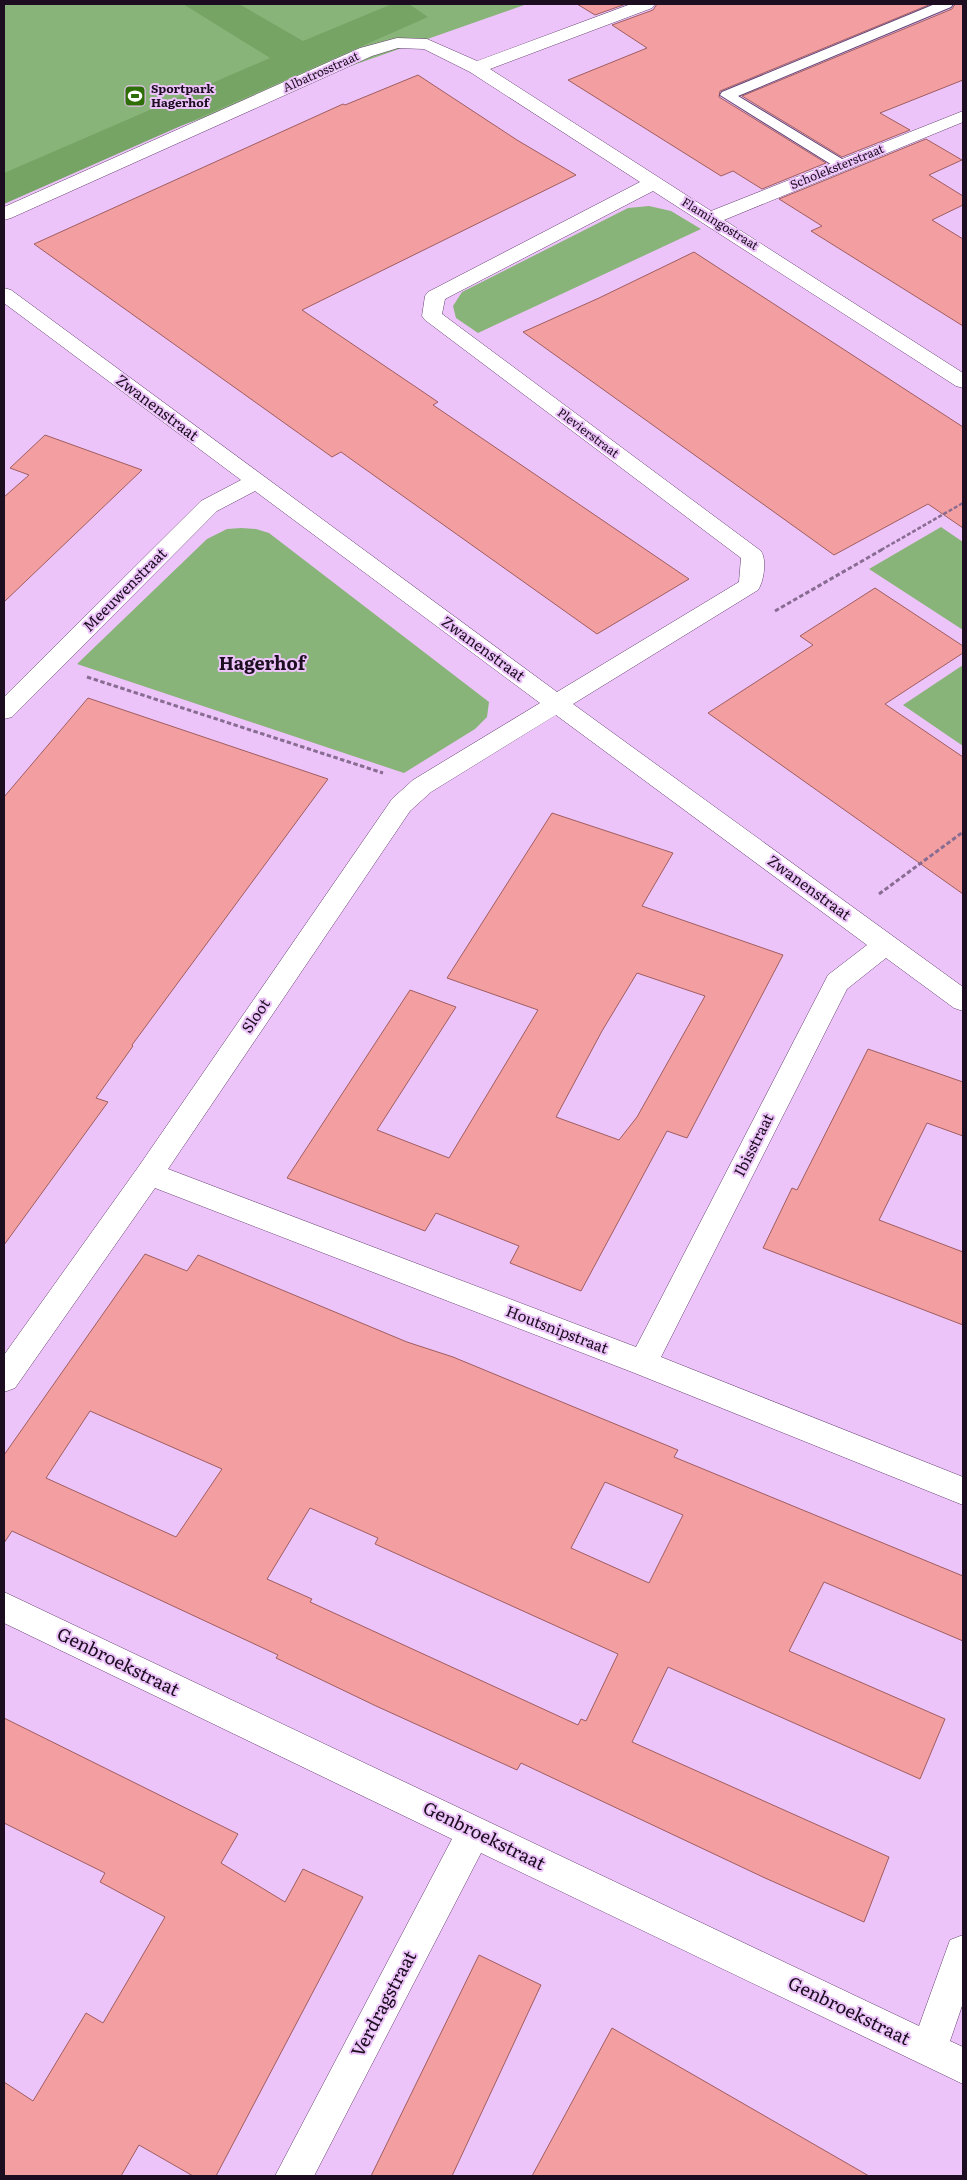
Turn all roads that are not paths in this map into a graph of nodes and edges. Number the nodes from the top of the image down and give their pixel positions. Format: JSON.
{"nodes":[{"id":1,"x":946,"y":4,"type":"edge"},
{"id":2,"x":637,"y":5,"type":"edge"},
{"id":3,"x":476,"y":68,"type":"junction"},
{"id":4,"x":963,"y":116,"type":"edge"},
{"id":5,"x":842,"y":165,"type":"junction"},
{"id":6,"x":654,"y":183,"type":"junction"},
{"id":7,"x":4,"y":214,"type":"edge"},
{"id":8,"x":711,"y":218,"type":"junction"},
{"id":9,"x":6,"y":300,"type":"edge"},
{"id":10,"x":963,"y":382,"type":"edge"},
{"id":11,"x":256,"y":481,"type":"junction"},
{"id":12,"x":557,"y":704,"type":"junction"},
{"id":13,"x":4,"y":711,"type":"edge"},
{"id":14,"x":886,"y":944,"type":"junction"},
{"id":15,"x":963,"y":1001,"type":"edge"},
{"id":16,"x":149,"y":1174,"type":"junction"},
{"id":17,"x":643,"y":1363,"type":"junction"},
{"id":18,"x":4,"y":1379,"type":"edge"},
{"id":19,"x":963,"y":1491,"type":"edge"},
{"id":20,"x":4,"y":1607,"type":"edge"},
{"id":21,"x":474,"y":1832,"type":"junction"},
{"id":22,"x":963,"y":1953,"type":"edge"},
{"id":23,"x":929,"y":2050,"type":"junction"},
{"id":24,"x":963,"y":2066,"type":"edge"},
{"id":25,"x":294,"y":2176,"type":"edge"}],
"edges":[{"from":1,"to":5,"type":"lane"},
{"from":2,"to":3,"type":"street"},
{"from":3,"to":6,"type":"street","name":"Flamingostraat"},
{"from":3,"to":7,"type":"street","name":"Albatrosstraat"},
{"from":4,"to":5,"type":"street","name":"Scholeksterstraat"},
{"from":5,"to":8,"type":"street","name":"Scholeksterstraat"},
{"from":6,"to":8,"type":"street","name":"Flamingostraat"},
{"from":6,"to":12,"type":"street","name":"Plevierstraat"},
{"from":8,"to":10,"type":"street","name":"Flamingostraat"},
{"from":9,"to":11,"type":"street","name":"Zwanenstraat"},
{"from":11,"to":12,"type":"street","name":"Zwanenstraat"},
{"from":11,"to":13,"type":"street","name":"Meeuwenstraat"},
{"from":12,"to":14,"type":"street","name":"Zwanenstraat"},
{"from":12,"to":16,"type":"street","name":"Sloot"},
{"from":14,"to":15,"type":"street","name":"Zwanenstraat"},
{"from":14,"to":17,"type":"street","name":"Ibisstraat"},
{"from":16,"to":17,"type":"street","name":"Houtsnipstraat"},
{"from":16,"to":18,"type":"street","name":"Sloot"},
{"from":17,"to":19,"type":"street","name":"Houtsnipstraat"},
{"from":20,"to":21,"type":"street","name":"Genbroekstraat"},
{"from":21,"to":23,"type":"street","name":"Genbroekstraat"},
{"from":21,"to":25,"type":"street","name":"Verdragstraat"},
{"from":22,"to":23,"type":"street"},
{"from":23,"to":24,"type":"street","name":"Genbroekstraat"}]}
